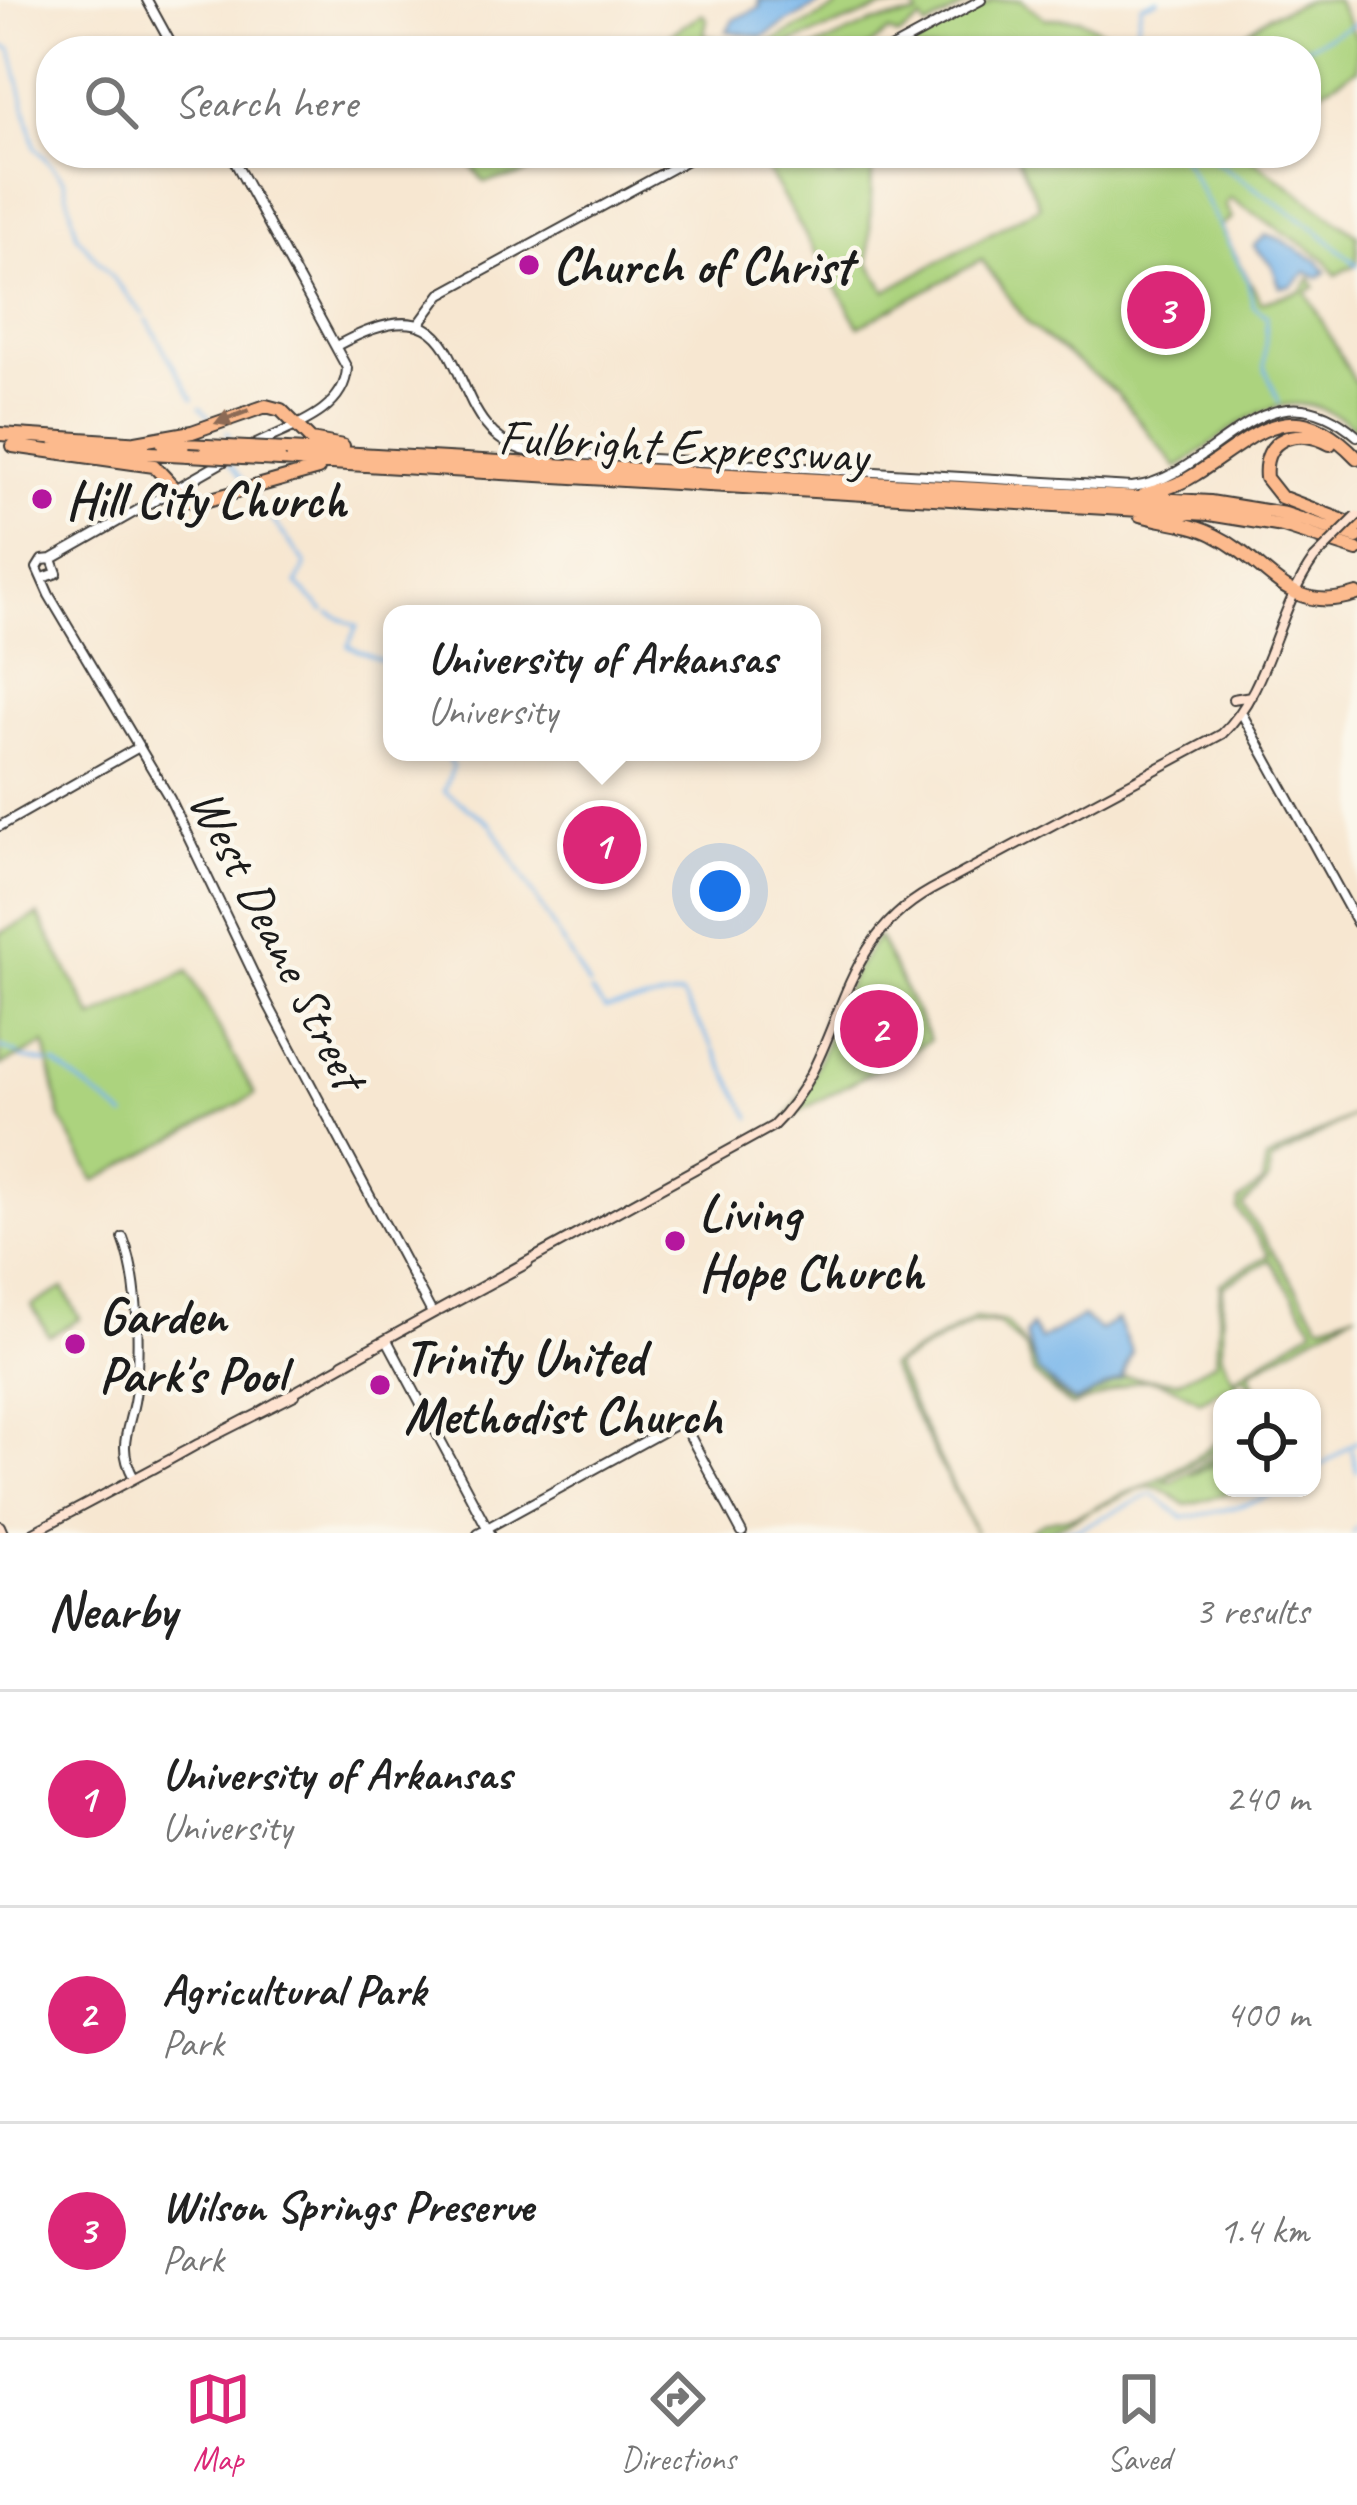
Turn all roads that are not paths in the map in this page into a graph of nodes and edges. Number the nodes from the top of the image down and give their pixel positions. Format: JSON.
{"nodes":[{"id":1,"x":147,"y":0,"type":"edge"},
{"id":2,"x":981,"y":0,"type":"edge"},
{"id":3,"x":167,"y":36,"type":"edge"},
{"id":4,"x":915,"y":36,"type":"edge"},
{"id":5,"x":238,"y":168,"type":"edge"},
{"id":6,"x":673,"y":168,"type":"edge"},
{"id":7,"x":419,"y":324,"type":"junction"},
{"id":8,"x":338,"y":345,"type":"junction"},
{"id":9,"x":295,"y":424,"type":"junction"},
{"id":10,"x":0,"y":434,"type":"edge"},
{"id":11,"x":1357,"y":436,"type":"edge"},
{"id":12,"x":136,"y":442,"type":"junction"},
{"id":13,"x":7,"y":445,"type":"edge"},
{"id":14,"x":284,"y":455,"type":"junction"},
{"id":15,"x":1357,"y":458,"type":"edge"},
{"id":16,"x":433,"y":459,"type":"junction"},
{"id":17,"x":355,"y":464,"type":"junction"},
{"id":18,"x":1357,"y":470,"type":"edge"},
{"id":19,"x":173,"y":487,"type":"junction"},
{"id":20,"x":1137,"y":498,"type":"junction"},
{"id":21,"x":1115,"y":509,"type":"junction"},
{"id":22,"x":1357,"y":516,"type":"edge"},
{"id":23,"x":1357,"y":526,"type":"edge"},
{"id":24,"x":1357,"y":537,"type":"edge"},
{"id":25,"x":1357,"y":550,"type":"edge"},
{"id":26,"x":55,"y":562,"type":"junction"},
{"id":27,"x":48,"y":578,"type":"junction"},
{"id":28,"x":1357,"y":594,"type":"edge"},
{"id":29,"x":1291,"y":595,"type":"junction"},
{"id":30,"x":1252,"y":695,"type":"junction"},
{"id":31,"x":1233,"y":700,"type":"dead end"},
{"id":32,"x":1242,"y":714,"type":"junction"},
{"id":33,"x":139,"y":747,"type":"junction"},
{"id":34,"x":0,"y":826,"type":"edge"},
{"id":35,"x":1357,"y":923,"type":"edge"},
{"id":36,"x":123,"y":1238,"type":"dead end"},
{"id":37,"x":431,"y":1313,"type":"junction"},
{"id":38,"x":386,"y":1340,"type":"junction"},
{"id":39,"x":134,"y":1478,"type":"junction"},
{"id":40,"x":61,"y":1517,"type":"junction"},
{"id":41,"x":485,"y":1531,"type":"edge"},
{"id":42,"x":63,"y":1532,"type":"edge"},
{"id":43,"x":32,"y":1533,"type":"edge"},
{"id":44,"x":742,"y":1533,"type":"edge"}],
"edges":[{"from":1,"to":3,"type":"street"},
{"from":2,"to":4,"type":"street"},
{"from":5,"to":8,"type":"street"},
{"from":6,"to":7,"type":"street"},
{"from":7,"to":8,"type":"street"},
{"from":7,"to":11,"type":"street"},
{"from":8,"to":9,"type":"street"},
{"from":9,"to":12,"type":"highway","one_way":true},
{"from":9,"to":16,"type":"highway"},
{"from":9,"to":19,"type":"street"},
{"from":10,"to":12,"type":"highway","name":"Fulbright Expressway"},
{"from":12,"to":14,"type":"highway","name":"Fulbright Expressway","bridge":true},
{"from":13,"to":14,"type":"highway","name":"Fulbright Expressway","bridge":true},
{"from":13,"to":19,"type":"highway"},
{"from":14,"to":16,"type":"highway","name":"Fulbright Expressway"},
{"from":14,"to":17,"type":"highway","name":"Fulbright Expressway"},
{"from":15,"to":20,"type":"highway"},
{"from":16,"to":20,"type":"highway","name":"Fulbright Expressway"},
{"from":17,"to":19,"type":"highway"},
{"from":17,"to":21,"type":"highway","name":"Fulbright Expressway"},
{"from":18,"to":23,"type":"highway"},
{"from":19,"to":26,"type":"street"},
{"from":20,"to":24,"type":"highway","name":"Fulbright Expressway"},
{"from":21,"to":25,"type":"highway","name":"Fulbright Expressway"},
{"from":21,"to":29,"type":"highway"},
{"from":22,"to":29,"type":"main road","bridge":true},
{"from":26,"to":27,"type":"street"},
{"from":26,"to":27,"type":"street"},
{"from":27,"to":33,"type":"street","name":"West Deane Street"},
{"from":28,"to":29,"type":"highway"},
{"from":29,"to":30,"type":"main road"},
{"from":30,"to":31,"type":"main road"},
{"from":30,"to":32,"type":"main road"},
{"from":32,"to":35,"type":"street"},
{"from":32,"to":37,"type":"main road"},
{"from":33,"to":34,"type":"street"},
{"from":33,"to":37,"type":"street","name":"West Deane Street"},
{"from":36,"to":39,"type":"street"},
{"from":37,"to":38,"type":"main road"},
{"from":38,"to":39,"type":"main road"},
{"from":38,"to":41,"type":"street"},
{"from":39,"to":40,"type":"main road"},
{"from":40,"to":42,"type":"street"},
{"from":40,"to":43,"type":"main road"},
{"from":41,"to":44,"type":"street"}]}
